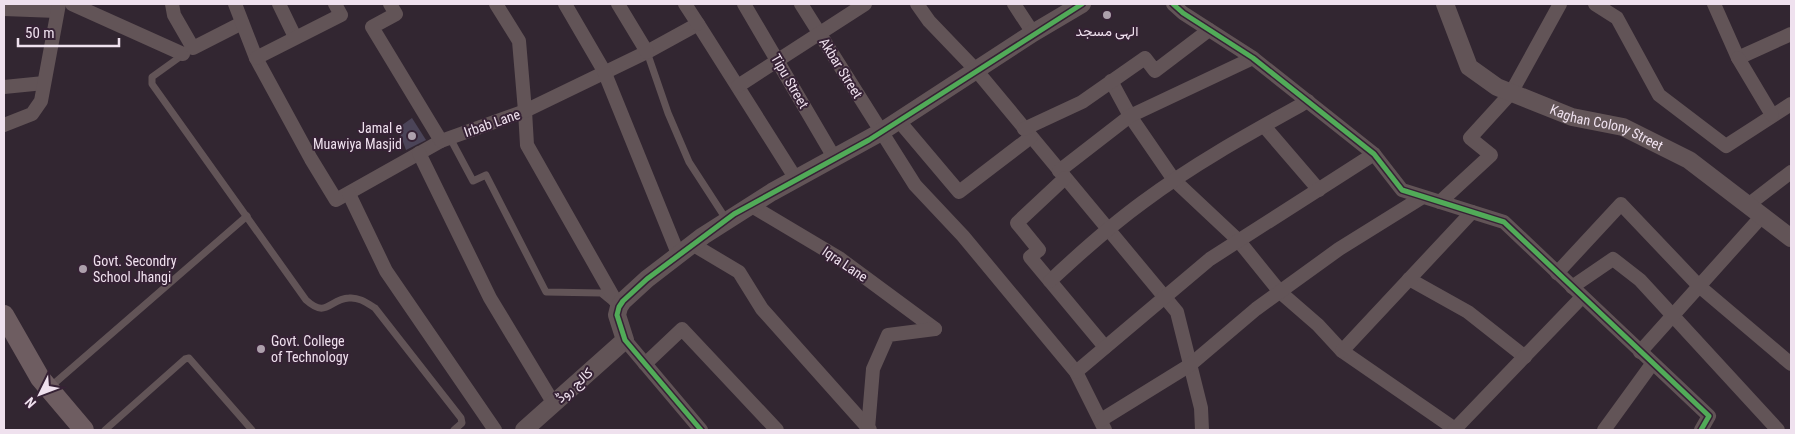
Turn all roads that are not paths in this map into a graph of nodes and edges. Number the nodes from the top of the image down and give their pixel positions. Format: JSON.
{"nodes":[{"id":1,"x":72,"y":4,"type":"edge"},
{"id":2,"x":172,"y":4,"type":"edge"},
{"id":3,"x":235,"y":4,"type":"edge"},
{"id":4,"x":279,"y":4,"type":"edge"},
{"id":5,"x":335,"y":4,"type":"edge"},
{"id":6,"x":390,"y":4,"type":"edge"},
{"id":7,"x":496,"y":4,"type":"edge"},
{"id":8,"x":566,"y":4,"type":"edge"},
{"id":9,"x":618,"y":4,"type":"edge"},
{"id":10,"x":684,"y":4,"type":"edge"},
{"id":11,"x":744,"y":4,"type":"edge"},
{"id":12,"x":801,"y":4,"type":"edge"},
{"id":13,"x":865,"y":4,"type":"edge"},
{"id":14,"x":917,"y":4,"type":"edge"},
{"id":15,"x":1014,"y":4,"type":"edge"},
{"id":16,"x":1082,"y":4,"type":"edge"},
{"id":17,"x":1173,"y":4,"type":"edge"},
{"id":18,"x":1445,"y":4,"type":"edge"},
{"id":19,"x":1560,"y":4,"type":"edge"},
{"id":20,"x":1595,"y":4,"type":"edge"},
{"id":21,"x":1714,"y":4,"type":"edge"},
{"id":22,"x":58,"y":7,"type":"edge"},
{"id":23,"x":4,"y":10,"type":"edge"},
{"id":24,"x":242,"y":23,"type":"junction"},
{"id":25,"x":698,"y":24,"type":"junction"},
{"id":26,"x":1209,"y":30,"type":"junction"},
{"id":27,"x":820,"y":34,"type":"junction"},
{"id":28,"x":1032,"y":34,"type":"junction"},
{"id":29,"x":1791,"y":34,"type":"edge"},
{"id":30,"x":295,"y":38,"type":"junction"},
{"id":31,"x":188,"y":51,"type":"junction"},
{"id":32,"x":648,"y":52,"type":"junction"},
{"id":33,"x":256,"y":58,"type":"junction"},
{"id":34,"x":1253,"y":58,"type":"junction"},
{"id":35,"x":1738,"y":58,"type":"junction"},
{"id":36,"x":778,"y":60,"type":"junction"},
{"id":37,"x":976,"y":70,"type":"junction"},
{"id":38,"x":604,"y":72,"type":"junction"},
{"id":39,"x":1111,"y":81,"type":"junction"},
{"id":40,"x":44,"y":83,"type":"junction"},
{"id":41,"x":738,"y":86,"type":"junction"},
{"id":42,"x":4,"y":87,"type":"edge"},
{"id":43,"x":1511,"y":93,"type":"junction"},
{"id":44,"x":1308,"y":101,"type":"junction"},
{"id":45,"x":1791,"y":104,"type":"edge"},
{"id":46,"x":526,"y":111,"type":"junction"},
{"id":47,"x":1130,"y":116,"type":"junction"},
{"id":48,"x":1772,"y":116,"type":"junction"},
{"id":49,"x":899,"y":120,"type":"junction"},
{"id":50,"x":4,"y":126,"type":"edge"},
{"id":51,"x":1264,"y":126,"type":"junction"},
{"id":52,"x":881,"y":132,"type":"junction"},
{"id":53,"x":1028,"y":133,"type":"junction"},
{"id":54,"x":445,"y":139,"type":"junction"},
{"id":55,"x":419,"y":154,"type":"junction"},
{"id":56,"x":1374,"y":154,"type":"junction"},
{"id":57,"x":835,"y":158,"type":"junction"},
{"id":58,"x":1791,"y":172,"type":"edge"},
{"id":59,"x":1062,"y":174,"type":"junction"},
{"id":60,"x":796,"y":179,"type":"junction"},
{"id":61,"x":1174,"y":180,"type":"junction"},
{"id":62,"x":1319,"y":190,"type":"junction"},
{"id":63,"x":349,"y":194,"type":"junction"},
{"id":64,"x":1421,"y":198,"type":"junction"},
{"id":65,"x":1440,"y":202,"type":"junction"},
{"id":66,"x":750,"y":204,"type":"junction"},
{"id":67,"x":1748,"y":205,"type":"junction"},
{"id":68,"x":1472,"y":212,"type":"junction"},
{"id":69,"x":247,"y":216,"type":"junction"},
{"id":70,"x":1762,"y":216,"type":"junction"},
{"id":71,"x":726,"y":219,"type":"junction"},
{"id":72,"x":1107,"y":229,"type":"junction"},
{"id":73,"x":1791,"y":238,"type":"edge"},
{"id":74,"x":1238,"y":240,"type":"junction"},
{"id":75,"x":686,"y":250,"type":"junction"},
{"id":76,"x":1557,"y":273,"type":"junction"},
{"id":77,"x":1409,"y":279,"type":"junction"},
{"id":78,"x":1050,"y":280,"type":"junction"},
{"id":79,"x":1699,"y":286,"type":"junction"},
{"id":80,"x":1572,"y":287,"type":"junction"},
{"id":81,"x":1280,"y":292,"type":"junction"},
{"id":82,"x":1163,"y":297,"type":"junction"},
{"id":83,"x":1582,"y":297,"type":"junction"},
{"id":84,"x":618,"y":307,"type":"junction"},
{"id":85,"x":4,"y":315,"type":"edge"},
{"id":86,"x":1673,"y":315,"type":"junction"},
{"id":87,"x":625,"y":340,"type":"junction"},
{"id":88,"x":1105,"y":347,"type":"junction"},
{"id":89,"x":1342,"y":351,"type":"junction"},
{"id":90,"x":1640,"y":352,"type":"junction"},
{"id":91,"x":1526,"y":357,"type":"junction"},
{"id":92,"x":645,"y":364,"type":"junction"},
{"id":93,"x":1652,"y":364,"type":"junction"},
{"id":94,"x":1791,"y":364,"type":"edge"},
{"id":95,"x":1190,"y":365,"type":"junction"},
{"id":96,"x":1076,"y":372,"type":"junction"},
{"id":97,"x":49,"y":389,"type":"junction"},
{"id":98,"x":554,"y":404,"type":"junction"},
{"id":99,"x":1103,"y":425,"type":"edge"},
{"id":100,"x":84,"y":430,"type":"edge"},
{"id":101,"x":106,"y":430,"type":"edge"},
{"id":102,"x":252,"y":430,"type":"edge"},
{"id":103,"x":454,"y":430,"type":"edge"},
{"id":104,"x":495,"y":430,"type":"edge"},
{"id":105,"x":524,"y":430,"type":"edge"},
{"id":106,"x":701,"y":430,"type":"edge"},
{"id":107,"x":777,"y":430,"type":"edge"},
{"id":108,"x":869,"y":430,"type":"edge"},
{"id":109,"x":1201,"y":430,"type":"edge"},
{"id":110,"x":1455,"y":430,"type":"edge"},
{"id":111,"x":1604,"y":430,"type":"edge"},
{"id":112,"x":1701,"y":430,"type":"edge"},
{"id":113,"x":1778,"y":430,"type":"edge"}],
"edges":[{"from":1,"to":31,"type":"street"},
{"from":2,"to":31,"type":"street"},
{"from":3,"to":24,"type":"street"},
{"from":4,"to":30,"type":"street"},
{"from":5,"to":30,"type":"street"},
{"from":6,"to":54,"type":"street"},
{"from":7,"to":46,"type":"street"},
{"from":8,"to":38,"type":"street"},
{"from":9,"to":32,"type":"street"},
{"from":10,"to":25,"type":"street"},
{"from":11,"to":36,"type":"street","name":"Tipu Street"},
{"from":12,"to":27,"type":"street","name":"Akbar Street"},
{"from":13,"to":27,"type":"street"},
{"from":14,"to":37,"type":"street"},
{"from":15,"to":28,"type":"street"},
{"from":16,"to":28,"type":"street"},
{"from":17,"to":26,"type":"street"},
{"from":18,"to":43,"type":"street","name":"Kaghan Colony Street"},
{"from":19,"to":43,"type":"street"},
{"from":20,"to":48,"type":"street"},
{"from":21,"to":35,"type":"street"},
{"from":22,"to":23,"type":"street"},
{"from":22,"to":40,"type":"street"},
{"from":24,"to":31,"type":"street"},
{"from":24,"to":33,"type":"street"},
{"from":25,"to":32,"type":"street"},
{"from":25,"to":41,"type":"street"},
{"from":26,"to":34,"type":"street"},
{"from":26,"to":39,"type":"street"},
{"from":27,"to":36,"type":"street"},
{"from":27,"to":52,"type":"street","name":"Akbar Street"},
{"from":28,"to":37,"type":"street"},
{"from":29,"to":35,"type":"street"},
{"from":30,"to":33,"type":"street"},
{"from":31,"to":69,"type":"lane"},
{"from":32,"to":38,"type":"street"},
{"from":32,"to":71,"type":"lane"},
{"from":33,"to":63,"type":"street"},
{"from":34,"to":44,"type":"street"},
{"from":34,"to":47,"type":"street"},
{"from":35,"to":48,"type":"street"},
{"from":36,"to":41,"type":"street"},
{"from":36,"to":57,"type":"street","name":"Tipu Street"},
{"from":37,"to":49,"type":"street"},
{"from":37,"to":53,"type":"street"},
{"from":38,"to":46,"type":"street"},
{"from":38,"to":75,"type":"street"},
{"from":39,"to":47,"type":"street"},
{"from":39,"to":53,"type":"street"},
{"from":40,"to":42,"type":"street"},
{"from":40,"to":50,"type":"street"},
{"from":41,"to":60,"type":"street"},
{"from":43,"to":65,"type":"street"},
{"from":43,"to":67,"type":"street","name":"Kaghan Colony Street"},
{"from":44,"to":51,"type":"street"},
{"from":44,"to":56,"type":"street"},
{"from":45,"to":48,"type":"street"},
{"from":46,"to":54,"type":"street","name":"Irbab Lane"},
{"from":46,"to":84,"type":"street","name":"Irbab Lane"},
{"from":47,"to":59,"type":"street"},
{"from":47,"to":61,"type":"street"},
{"from":49,"to":52,"type":"street"},
{"from":49,"to":53,"type":"street"},
{"from":51,"to":61,"type":"street"},
{"from":51,"to":62,"type":"street"},
{"from":52,"to":57,"type":"street"},
{"from":52,"to":96,"type":"street","name":"Akbar Street"},
{"from":53,"to":59,"type":"street"},
{"from":54,"to":55,"type":"street","name":"Irbab Lane"},
{"from":54,"to":84,"type":"lane"},
{"from":55,"to":63,"type":"street","name":"Irbab Lane"},
{"from":55,"to":98,"type":"street"},
{"from":56,"to":62,"type":"street"},
{"from":56,"to":64,"type":"street"},
{"from":57,"to":60,"type":"street"},
{"from":58,"to":67,"type":"street"},
{"from":59,"to":72,"type":"street"},
{"from":59,"to":78,"type":"street"},
{"from":60,"to":66,"type":"street"},
{"from":61,"to":72,"type":"street"},
{"from":61,"to":74,"type":"street"},
{"from":62,"to":74,"type":"street"},
{"from":63,"to":104,"type":"street"},
{"from":64,"to":65,"type":"street"},
{"from":64,"to":81,"type":"street"},
{"from":65,"to":68,"type":"street"},
{"from":66,"to":71,"type":"street"},
{"from":66,"to":108,"type":"street","name":"Iqra Lane"},
{"from":67,"to":70,"type":"street","name":"Kaghan Colony Street"},
{"from":68,"to":76,"type":"street"},
{"from":68,"to":77,"type":"street"},
{"from":69,"to":97,"type":"lane"},
{"from":69,"to":103,"type":"lane"},
{"from":70,"to":73,"type":"street","name":"Kaghan Colony Street"},
{"from":70,"to":79,"type":"street"},
{"from":71,"to":75,"type":"street"},
{"from":72,"to":78,"type":"street"},
{"from":72,"to":82,"type":"street"},
{"from":74,"to":81,"type":"street"},
{"from":74,"to":82,"type":"street"},
{"from":75,"to":84,"type":"street"},
{"from":75,"to":108,"type":"street"},
{"from":76,"to":79,"type":"street"},
{"from":76,"to":80,"type":"street"},
{"from":77,"to":89,"type":"street"},
{"from":77,"to":91,"type":"street"},
{"from":78,"to":88,"type":"street"},
{"from":79,"to":86,"type":"street"},
{"from":79,"to":94,"type":"street"},
{"from":80,"to":83,"type":"street"},
{"from":80,"to":86,"type":"street"},
{"from":81,"to":89,"type":"street"},
{"from":81,"to":95,"type":"street"},
{"from":82,"to":88,"type":"street"},
{"from":82,"to":95,"type":"street"},
{"from":83,"to":90,"type":"street"},
{"from":83,"to":91,"type":"street"},
{"from":84,"to":87,"type":"street"},
{"from":85,"to":97,"type":"main road"},
{"from":86,"to":90,"type":"street"},
{"from":86,"to":113,"type":"street"},
{"from":87,"to":92,"type":"street"},
{"from":87,"to":98,"type":"street","name":"کالج روڈ"},
{"from":88,"to":96,"type":"street"},
{"from":89,"to":110,"type":"street"},
{"from":90,"to":93,"type":"street"},
{"from":91,"to":110,"type":"street"},
{"from":92,"to":106,"type":"street"},
{"from":92,"to":107,"type":"street"},
{"from":93,"to":111,"type":"street"},
{"from":93,"to":112,"type":"street"},
{"from":95,"to":99,"type":"street"},
{"from":95,"to":109,"type":"street"},
{"from":96,"to":99,"type":"street","name":"Akbar Street"},
{"from":97,"to":100,"type":"main road"},
{"from":98,"to":105,"type":"street","name":"کالج روڈ"},
{"from":101,"to":102,"type":"lane"}]}
